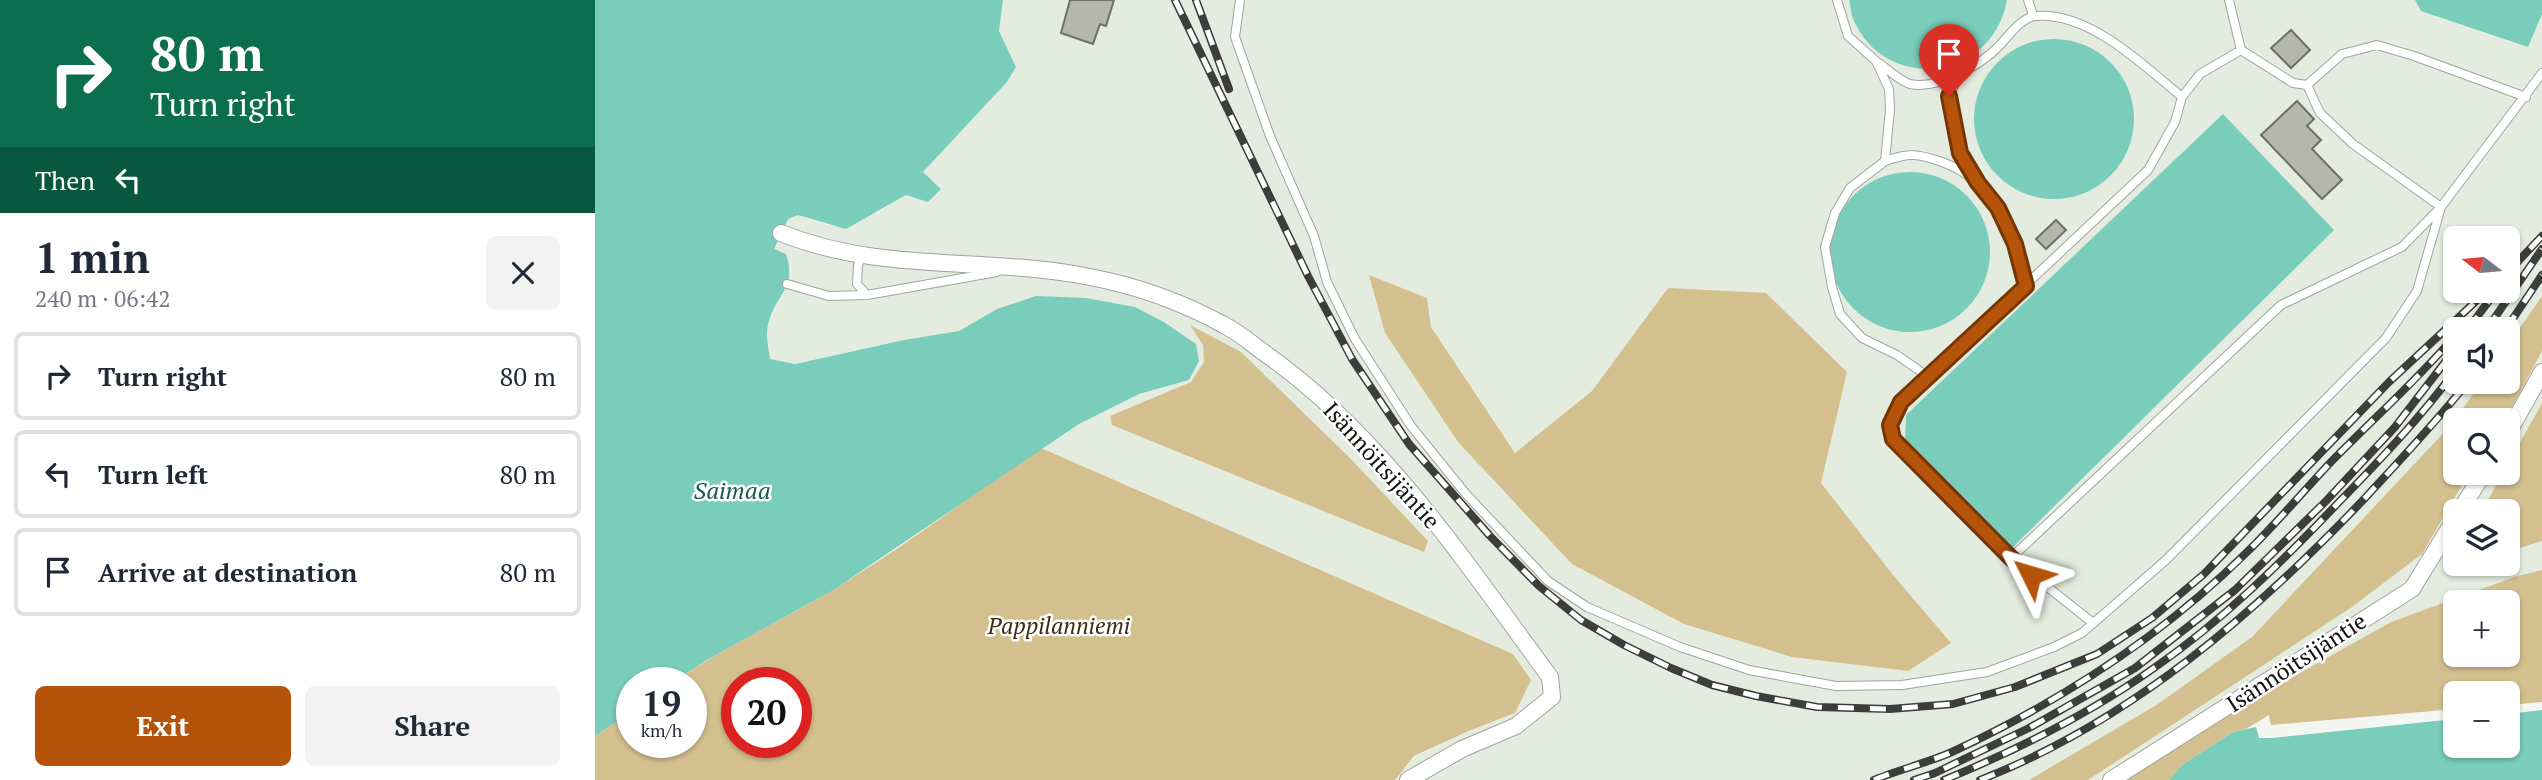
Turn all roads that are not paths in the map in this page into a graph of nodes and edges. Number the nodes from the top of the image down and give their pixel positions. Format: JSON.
{"nodes":[{"id":1,"x":1240,"y":0,"type":"edge"},
{"id":2,"x":1837,"y":0,"type":"edge"},
{"id":3,"x":2028,"y":0,"type":"edge"},
{"id":4,"x":2229,"y":0,"type":"edge"},
{"id":5,"x":2033,"y":15,"type":"junction"},
{"id":6,"x":2241,"y":50,"type":"junction"},
{"id":7,"x":1876,"y":61,"type":"junction"},
{"id":8,"x":1962,"y":73,"type":"junction"},
{"id":9,"x":2542,"y":73,"type":"edge"},
{"id":10,"x":2307,"y":85,"type":"junction"},
{"id":11,"x":2182,"y":97,"type":"junction"},
{"id":12,"x":2526,"y":97,"type":"junction"},
{"id":13,"x":1885,"y":160,"type":"junction"},
{"id":14,"x":1978,"y":183,"type":"junction"},
{"id":15,"x":2441,"y":207,"type":"junction"},
{"id":16,"x":781,"y":233,"type":"dead end"},
{"id":17,"x":862,"y":256,"type":"junction"},
{"id":18,"x":1018,"y":269,"type":"junction"},
{"id":19,"x":787,"y":284,"type":"dead end"},
{"id":20,"x":2026,"y":286,"type":"junction"},
{"id":21,"x":867,"y":295,"type":"junction"},
{"id":22,"x":2542,"y":372,"type":"edge"},
{"id":23,"x":1927,"y":376,"type":"junction"},
{"id":24,"x":2520,"y":411,"type":"edge"},
{"id":25,"x":2443,"y":539,"type":"edge"},
{"id":26,"x":2011,"y":558,"type":"junction"},
{"id":27,"x":2093,"y":623,"type":"junction"},
{"id":28,"x":1408,"y":780,"type":"edge"},
{"id":29,"x":2111,"y":780,"type":"edge"}],
"edges":[{"from":1,"to":27,"type":"lane"},
{"from":2,"to":7,"type":"lane"},
{"from":3,"to":5,"type":"lane"},
{"from":4,"to":6,"type":"lane"},
{"from":5,"to":8,"type":"lane"},
{"from":5,"to":11,"type":"lane"},
{"from":6,"to":10,"type":"lane"},
{"from":6,"to":11,"type":"lane"},
{"from":7,"to":8,"type":"lane"},
{"from":7,"to":13,"type":"lane"},
{"from":8,"to":14,"type":"lane"},
{"from":9,"to":12,"type":"lane"},
{"from":10,"to":12,"type":"lane"},
{"from":10,"to":15,"type":"lane"},
{"from":11,"to":20,"type":"lane"},
{"from":12,"to":15,"type":"lane"},
{"from":13,"to":14,"type":"lane"},
{"from":13,"to":23,"type":"lane"},
{"from":14,"to":20,"type":"lane"},
{"from":15,"to":26,"type":"lane"},
{"from":15,"to":27,"type":"lane"},
{"from":16,"to":17,"type":"street","name":"Isännöitsijäntie"},
{"from":17,"to":18,"type":"street","name":"Isännöitsijäntie"},
{"from":17,"to":21,"type":"lane"},
{"from":18,"to":21,"type":"lane"},
{"from":18,"to":28,"type":"street","name":"Isännöitsijäntie"},
{"from":19,"to":21,"type":"lane"},
{"from":20,"to":23,"type":"lane"},
{"from":22,"to":24,"type":"street"},
{"from":23,"to":26,"type":"lane"},
{"from":25,"to":29,"type":"street","name":"Isännöitsijäntie"},
{"from":26,"to":27,"type":"lane"}]}
